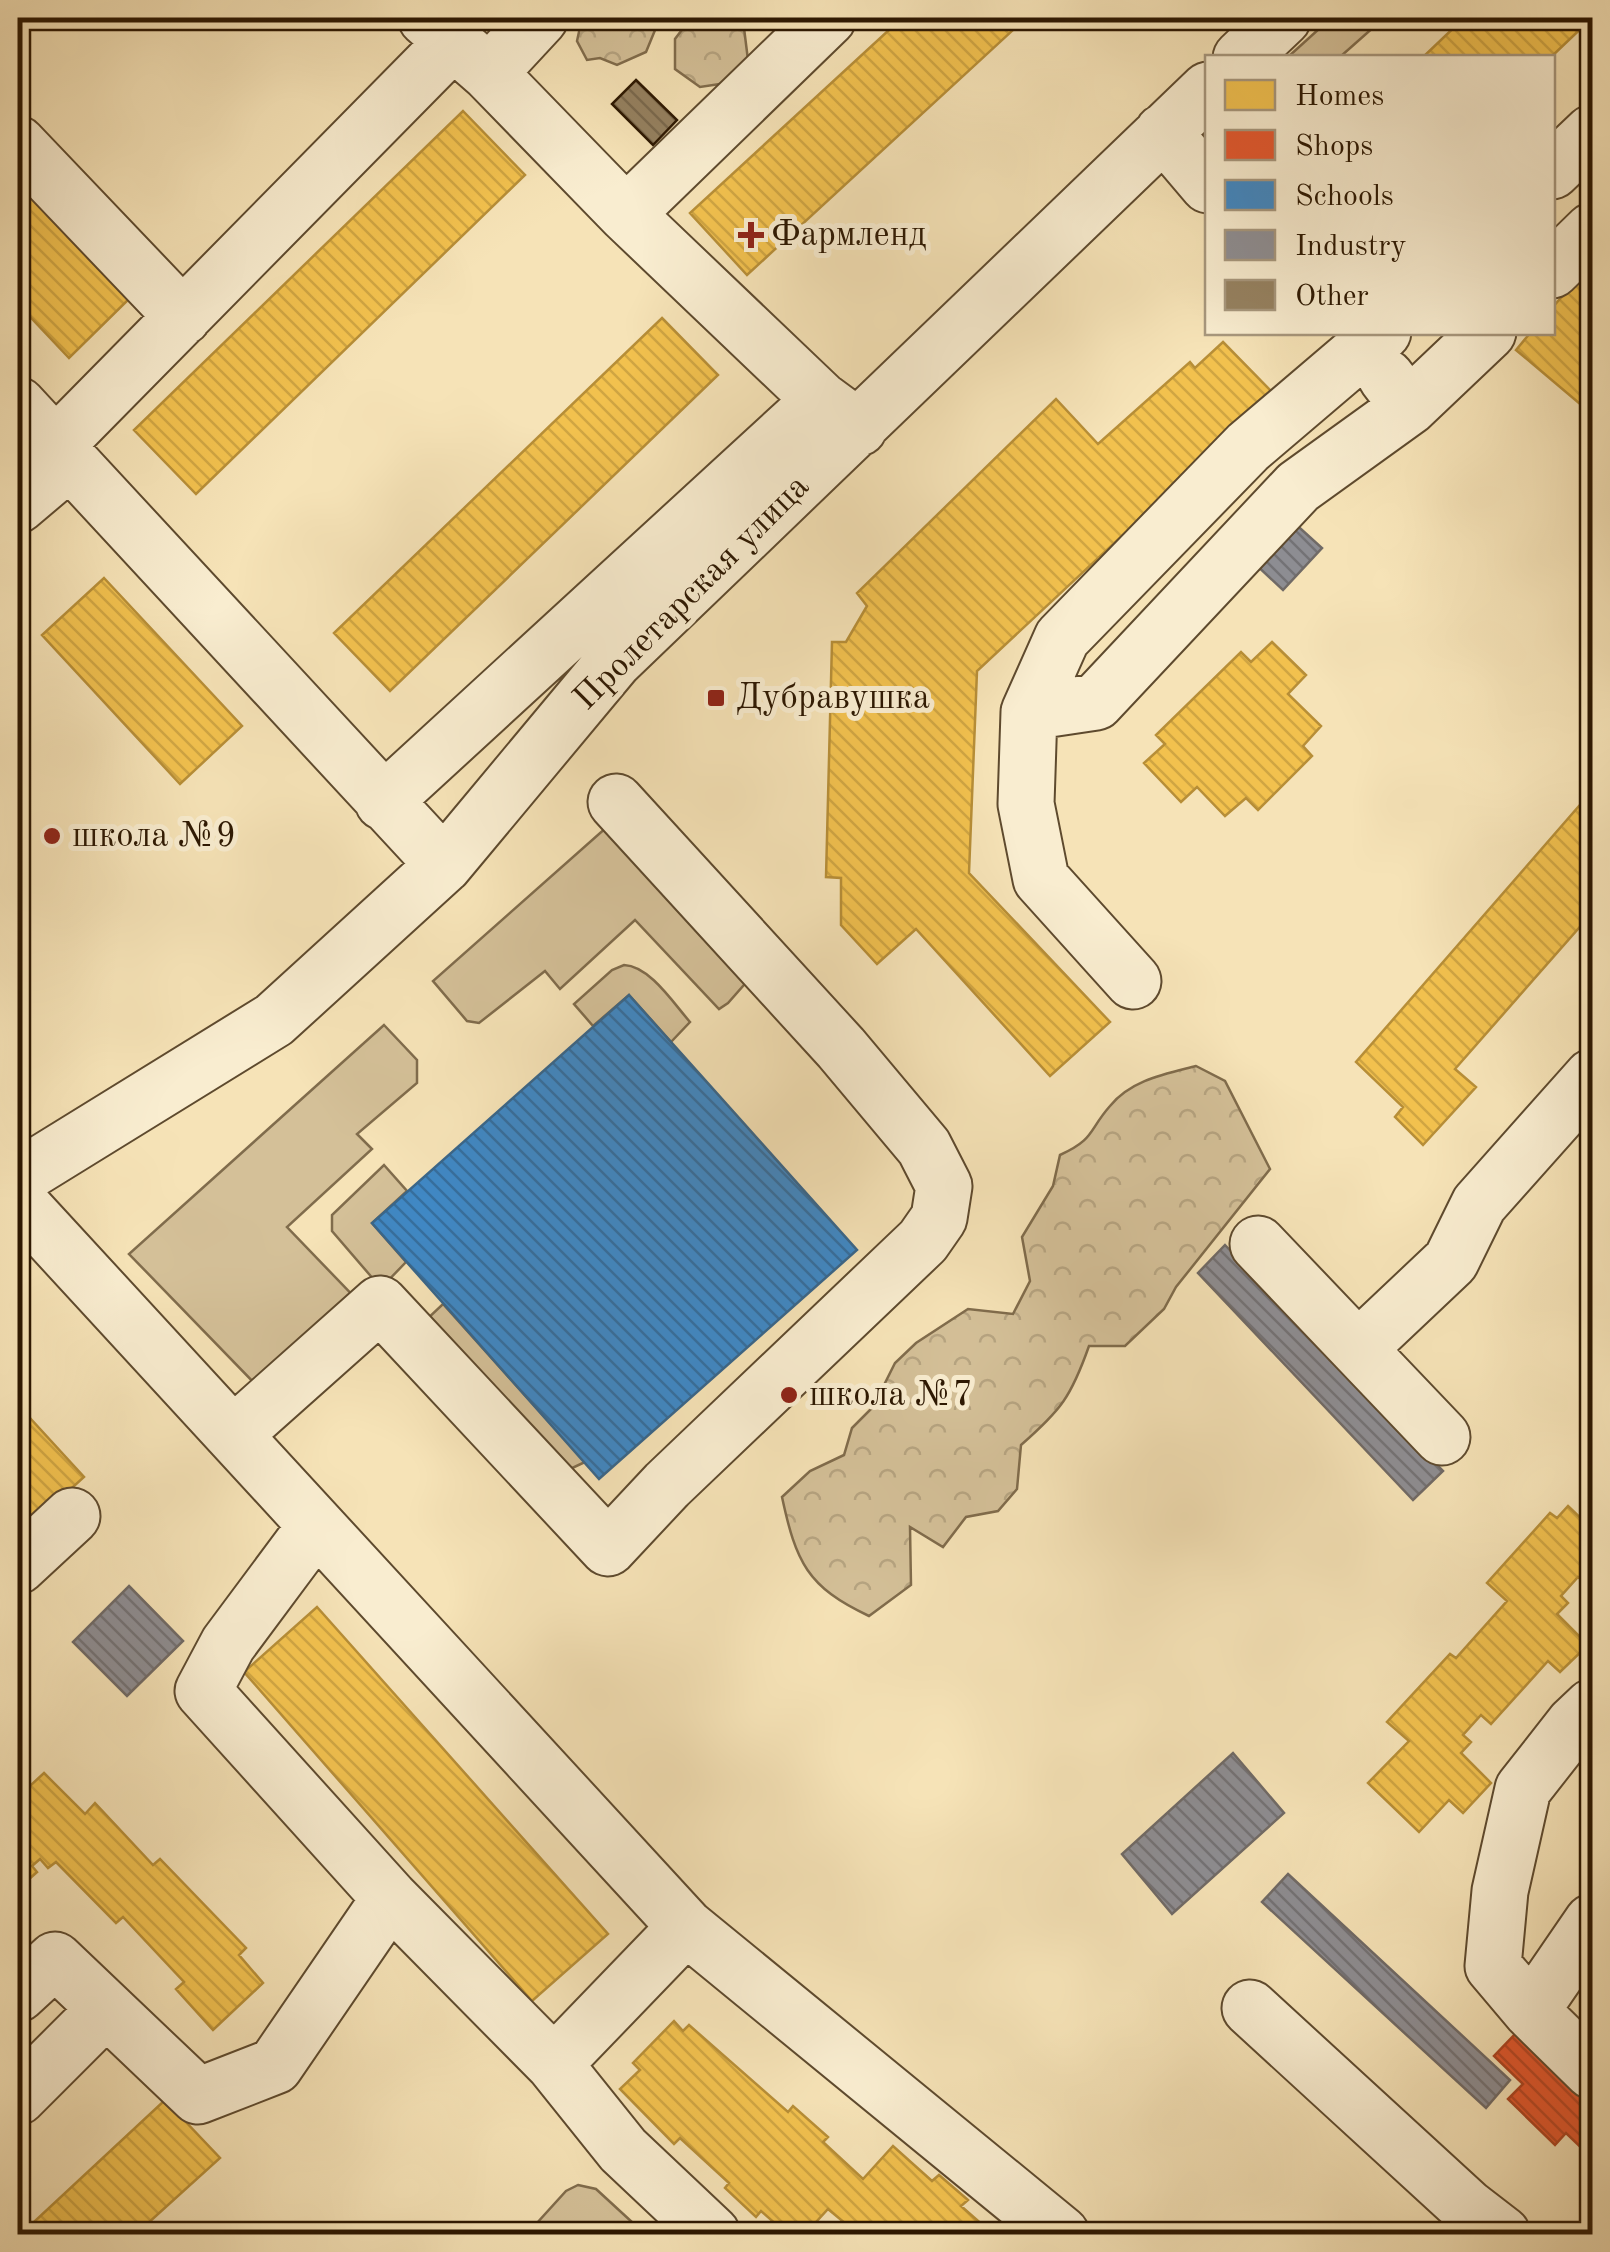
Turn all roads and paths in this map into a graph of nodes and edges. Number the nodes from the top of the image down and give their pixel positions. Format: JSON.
{"nodes":[{"id":1,"x":540,"y":18,"type":"edge"},
{"id":2,"x":828,"y":18,"type":"edge"},
{"id":3,"x":1283,"y":18,"type":"edge"},
{"id":4,"x":456,"y":44,"type":"edge"},
{"id":5,"x":1245,"y":55,"type":"edge"},
{"id":6,"x":1205,"y":93,"type":"edge"},
{"id":7,"x":1163,"y":132,"type":"junction"},
{"id":8,"x":1592,"y":132,"type":"edge"},
{"id":9,"x":18,"y":144,"type":"edge"},
{"id":10,"x":1555,"y":168,"type":"edge"},
{"id":11,"x":1205,"y":181,"type":"edge"},
{"id":12,"x":626,"y":214,"type":"junction"},
{"id":13,"x":1592,"y":231,"type":"edge"},
{"id":14,"x":1555,"y":267,"type":"edge"},
{"id":15,"x":183,"y":317,"type":"junction"},
{"id":16,"x":1485,"y":335,"type":"edge"},
{"id":17,"x":1366,"y":338,"type":"edge"},
{"id":18,"x":18,"y":405,"type":"edge"},
{"id":19,"x":1408,"y":407,"type":"junction"},
{"id":20,"x":840,"y":414,"type":"junction"},
{"id":21,"x":63,"y":453,"type":"junction"},
{"id":22,"x":18,"y":504,"type":"edge"},
{"id":23,"x":1029,"y":712,"type":"junction"},
{"id":24,"x":383,"y":802,"type":"junction"},
{"id":25,"x":616,"y":802,"type":"dead end"},
{"id":26,"x":444,"y":865,"type":"junction"},
{"id":27,"x":1133,"y":981,"type":"dead end"},
{"id":28,"x":1592,"y":1077,"type":"edge"},
{"id":29,"x":18,"y":1178,"type":"edge"},
{"id":30,"x":18,"y":1201,"type":"edge"},
{"id":31,"x":1258,"y":1244,"type":"dead end"},
{"id":32,"x":1360,"y":1348,"type":"junction"},
{"id":33,"x":234,"y":1434,"type":"junction"},
{"id":34,"x":1442,"y":1436,"type":"dead end"},
{"id":35,"x":72,"y":1516,"type":"dead end"},
{"id":36,"x":316,"y":1527,"type":"junction"},
{"id":37,"x":18,"y":1566,"type":"edge"},
{"id":38,"x":1592,"y":1707,"type":"edge"},
{"id":39,"x":390,"y":1898,"type":"junction"},
{"id":40,"x":1592,"y":1922,"type":"edge"},
{"id":41,"x":686,"y":1927,"type":"junction"},
{"id":42,"x":18,"y":1994,"type":"edge"},
{"id":43,"x":1250,"y":2008,"type":"dead end"},
{"id":44,"x":105,"y":2010,"type":"junction"},
{"id":45,"x":1532,"y":2011,"type":"junction"},
{"id":46,"x":554,"y":2064,"type":"junction"},
{"id":47,"x":1592,"y":2071,"type":"edge"},
{"id":48,"x":18,"y":2097,"type":"edge"},
{"id":49,"x":712,"y":2234,"type":"edge"},
{"id":50,"x":1061,"y":2234,"type":"edge"},
{"id":51,"x":1502,"y":2234,"type":"edge"}],
"edges":[{"from":1,"to":4,"type":"street"},
{"from":2,"to":12,"type":"street"},
{"from":3,"to":5,"type":"street"},
{"from":4,"to":12,"type":"street"},
{"from":4,"to":15,"type":"street"},
{"from":6,"to":7,"type":"street","name":"Пролетарская улица"},
{"from":7,"to":11,"type":"street"},
{"from":7,"to":20,"type":"street","name":"Пролетарская улица"},
{"from":8,"to":10,"type":"street"},
{"from":9,"to":15,"type":"street"},
{"from":12,"to":20,"type":"street"},
{"from":13,"to":14,"type":"street"},
{"from":15,"to":21,"type":"street"},
{"from":16,"to":19,"type":"street"},
{"from":17,"to":19,"type":"street"},
{"from":17,"to":23,"type":"street"},
{"from":18,"to":21,"type":"street"},
{"from":19,"to":23,"type":"street"},
{"from":20,"to":24,"type":"street"},
{"from":20,"to":26,"type":"street","name":"Пролетарская улица"},
{"from":21,"to":22,"type":"street"},
{"from":21,"to":24,"type":"street"},
{"from":23,"to":27,"type":"street"},
{"from":24,"to":26,"type":"street"},
{"from":25,"to":33,"type":"street"},
{"from":26,"to":29,"type":"street","name":"Пролетарская улица"},
{"from":28,"to":32,"type":"street"},
{"from":30,"to":33,"type":"street"},
{"from":31,"to":32,"type":"street"},
{"from":32,"to":34,"type":"street"},
{"from":33,"to":36,"type":"street"},
{"from":35,"to":37,"type":"street"},
{"from":36,"to":39,"type":"street"},
{"from":36,"to":41,"type":"street"},
{"from":38,"to":45,"type":"street"},
{"from":39,"to":44,"type":"street"},
{"from":39,"to":46,"type":"street"},
{"from":40,"to":45,"type":"street"},
{"from":41,"to":46,"type":"street"},
{"from":41,"to":50,"type":"street"},
{"from":42,"to":44,"type":"street"},
{"from":43,"to":51,"type":"street"},
{"from":44,"to":48,"type":"street"},
{"from":45,"to":47,"type":"street"},
{"from":46,"to":49,"type":"street"}]}
